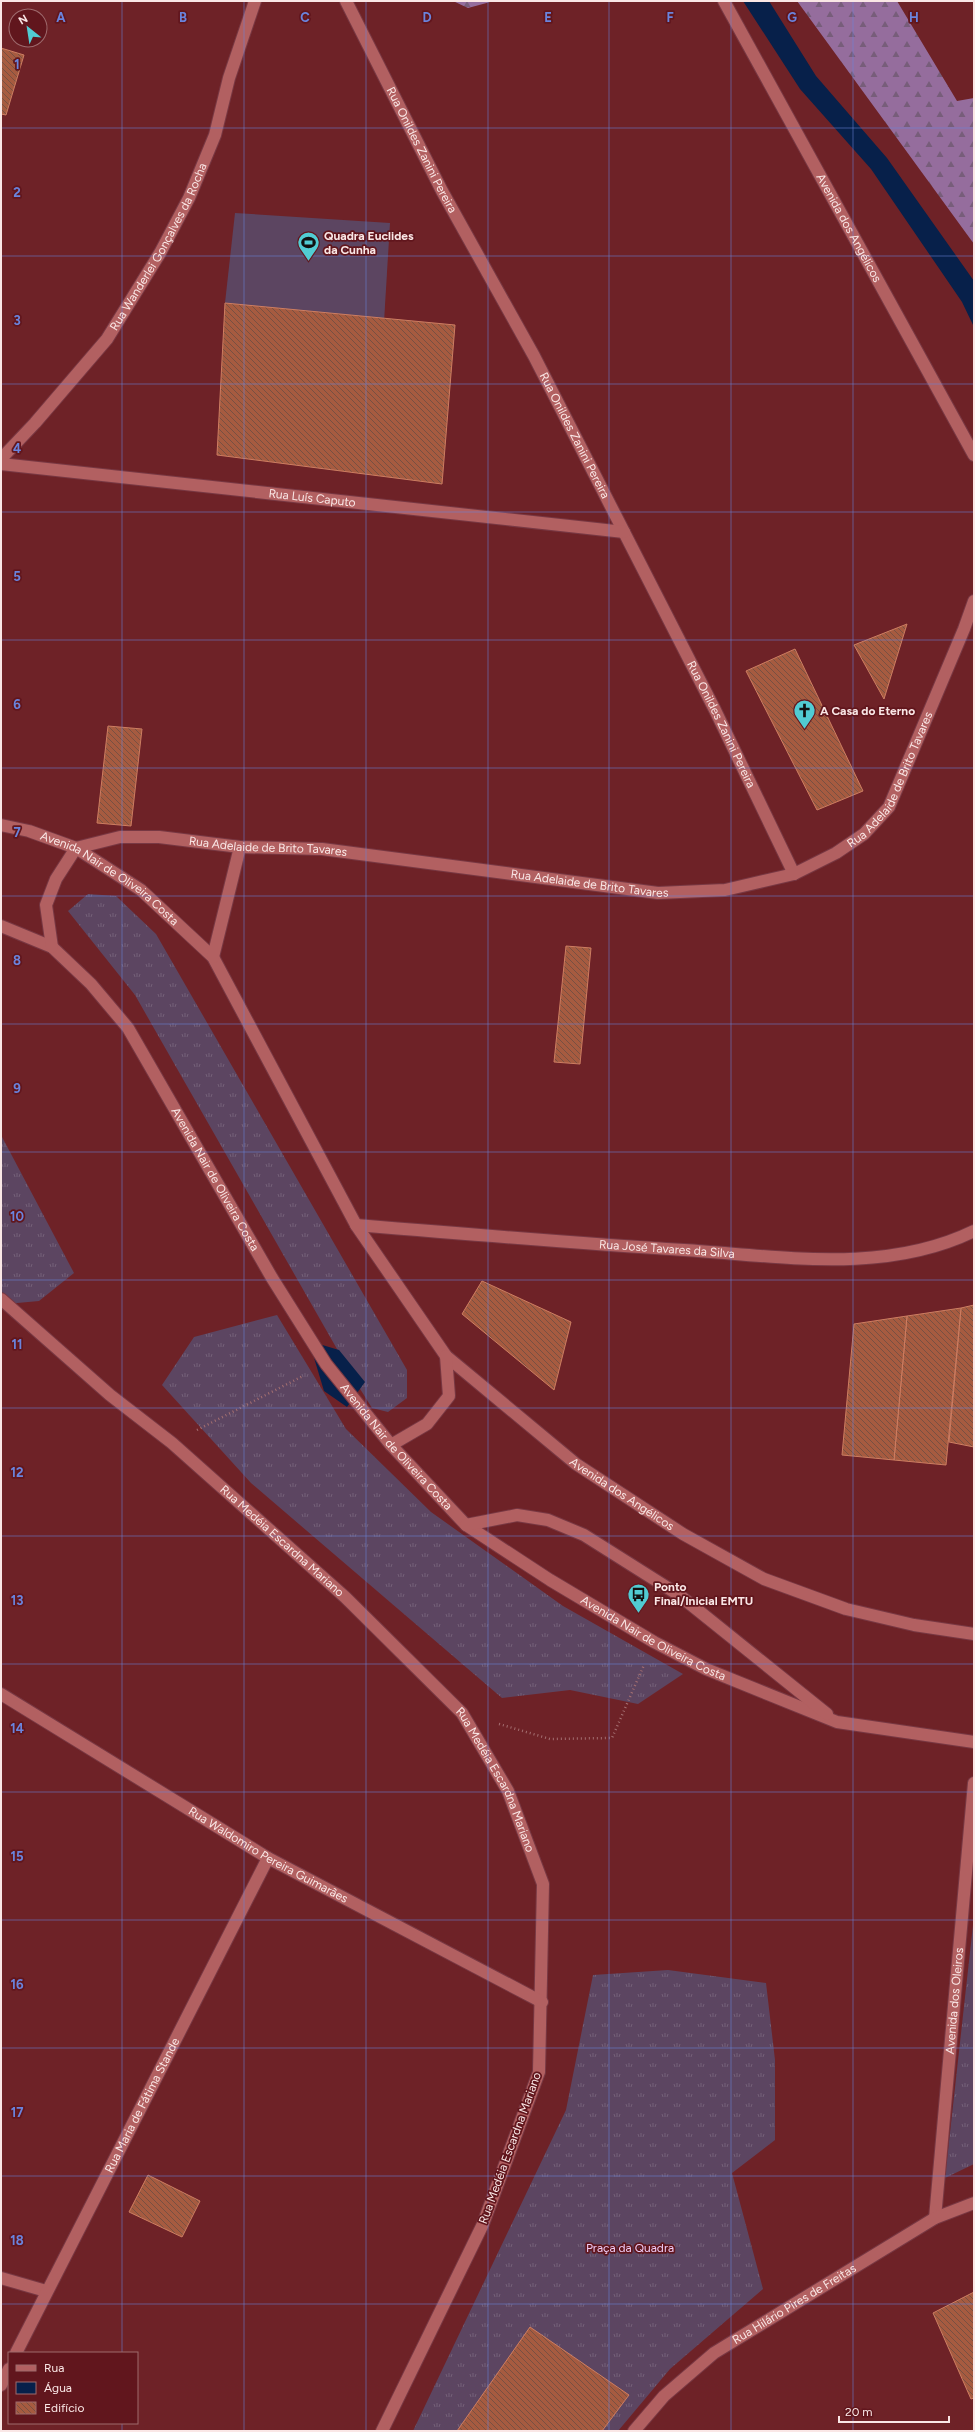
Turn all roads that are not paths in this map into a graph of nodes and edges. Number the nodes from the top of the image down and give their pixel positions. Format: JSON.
{"nodes":[{"id":1,"x":255,"y":1,"type":"edge"},
{"id":2,"x":346,"y":1,"type":"edge"},
{"id":3,"x":724,"y":1,"type":"edge"},
{"id":4,"x":974,"y":455,"type":"edge"},
{"id":5,"x":1,"y":459,"type":"edge"},
{"id":6,"x":1,"y":464,"type":"edge"},
{"id":7,"x":624,"y":532,"type":"junction"},
{"id":8,"x":974,"y":600,"type":"edge"},
{"id":9,"x":969,"y":626,"type":"edge"},
{"id":10,"x":1,"y":825,"type":"edge"},
{"id":11,"x":240,"y":847,"type":"junction"},
{"id":12,"x":76,"y":848,"type":"junction"},
{"id":13,"x":794,"y":874,"type":"junction"},
{"id":14,"x":1,"y":926,"type":"edge"},
{"id":15,"x":52,"y":947,"type":"junction"},
{"id":16,"x":213,"y":957,"type":"junction"},
{"id":17,"x":356,"y":1225,"type":"junction"},
{"id":18,"x":974,"y":1231,"type":"edge"},
{"id":19,"x":1,"y":1299,"type":"edge"},
{"id":20,"x":446,"y":1356,"type":"junction"},
{"id":21,"x":391,"y":1445,"type":"junction"},
{"id":22,"x":466,"y":1525,"type":"junction"},
{"id":23,"x":974,"y":1634,"type":"edge"},
{"id":24,"x":1,"y":1694,"type":"edge"},
{"id":25,"x":837,"y":1722,"type":"junction"},
{"id":26,"x":974,"y":1742,"type":"edge"},
{"id":27,"x":974,"y":1783,"type":"edge"},
{"id":28,"x":268,"y":1858,"type":"junction"},
{"id":29,"x":542,"y":2002,"type":"junction"},
{"id":30,"x":974,"y":2203,"type":"edge"},
{"id":31,"x":935,"y":2218,"type":"junction"},
{"id":32,"x":1,"y":2278,"type":"edge"},
{"id":33,"x":46,"y":2291,"type":"junction"},
{"id":34,"x":16,"y":2352,"type":"edge"},
{"id":35,"x":8,"y":2371,"type":"edge"},
{"id":36,"x":1,"y":2385,"type":"edge"},
{"id":37,"x":382,"y":2431,"type":"edge"},
{"id":38,"x":634,"y":2431,"type":"edge"}],
"edges":[{"from":1,"to":5,"type":"street","name":"Rua Wanderlei Gonçalves da Rocha"},
{"from":2,"to":7,"type":"street","name":"Rua Onildes Zanini Pereira"},
{"from":3,"to":4,"type":"street","name":"Avenida dos Angélicos"},
{"from":6,"to":7,"type":"street","name":"Rua Luís Caputo"},
{"from":7,"to":13,"type":"street","name":"Rua Onildes Zanini Pereira"},
{"from":8,"to":9,"type":"street","name":"Rua Adelaide de Brito Tavares"},
{"from":9,"to":13,"type":"street","name":"Rua Adelaide de Brito Tavares"},
{"from":10,"to":12,"type":"street","name":"Avenida Nair de Oliveira Costa"},
{"from":11,"to":12,"type":"street","name":"Rua Adelaide de Brito Tavares"},
{"from":11,"to":13,"type":"street","name":"Rua Adelaide de Brito Tavares"},
{"from":11,"to":16,"type":"street"},
{"from":12,"to":15,"type":"street"},
{"from":12,"to":16,"type":"street","name":"Avenida Nair de Oliveira Costa"},
{"from":14,"to":15,"type":"street","name":"Avenida Nair de Oliveira Costa"},
{"from":15,"to":21,"type":"street","name":"Avenida Nair de Oliveira Costa"},
{"from":16,"to":17,"type":"street","name":"Avenida Nair de Oliveira Costa"},
{"from":17,"to":18,"type":"street","name":"Rua José Tavares da Silva"},
{"from":17,"to":20,"type":"street","name":"Avenida dos Angélicos"},
{"from":19,"to":29,"type":"street","name":"Rua Medéia Escardna Mariano"},
{"from":20,"to":21,"type":"street"},
{"from":20,"to":23,"type":"street","name":"Avenida dos Angélicos"},
{"from":21,"to":22,"type":"street","name":"Avenida Nair de Oliveira Costa"},
{"from":22,"to":25,"type":"street","name":"Avenida Nair de Oliveira Costa"},
{"from":22,"to":25,"type":"street"},
{"from":24,"to":28,"type":"street","name":"Rua Waldomiro Pereira Guimarães"},
{"from":25,"to":26,"type":"street","name":"Avenida Nair de Oliveira Costa"},
{"from":27,"to":31,"type":"street","name":"Avenida dos Oleiros"},
{"from":28,"to":29,"type":"street","name":"Rua Waldomiro Pereira Guimarães"},
{"from":28,"to":33,"type":"street","name":"Rua Maria de Fátima Stande"},
{"from":29,"to":37,"type":"street","name":"Rua Medéia Escardna Mariano"},
{"from":30,"to":31,"type":"street","name":"Rua Hilário Pires de Freitas"},
{"from":31,"to":38,"type":"street","name":"Rua Hilário Pires de Freitas"},
{"from":32,"to":33,"type":"street"},
{"from":33,"to":34,"type":"street","name":"Rua Maria de Fátima Stande"},
{"from":35,"to":36,"type":"street"}]}
